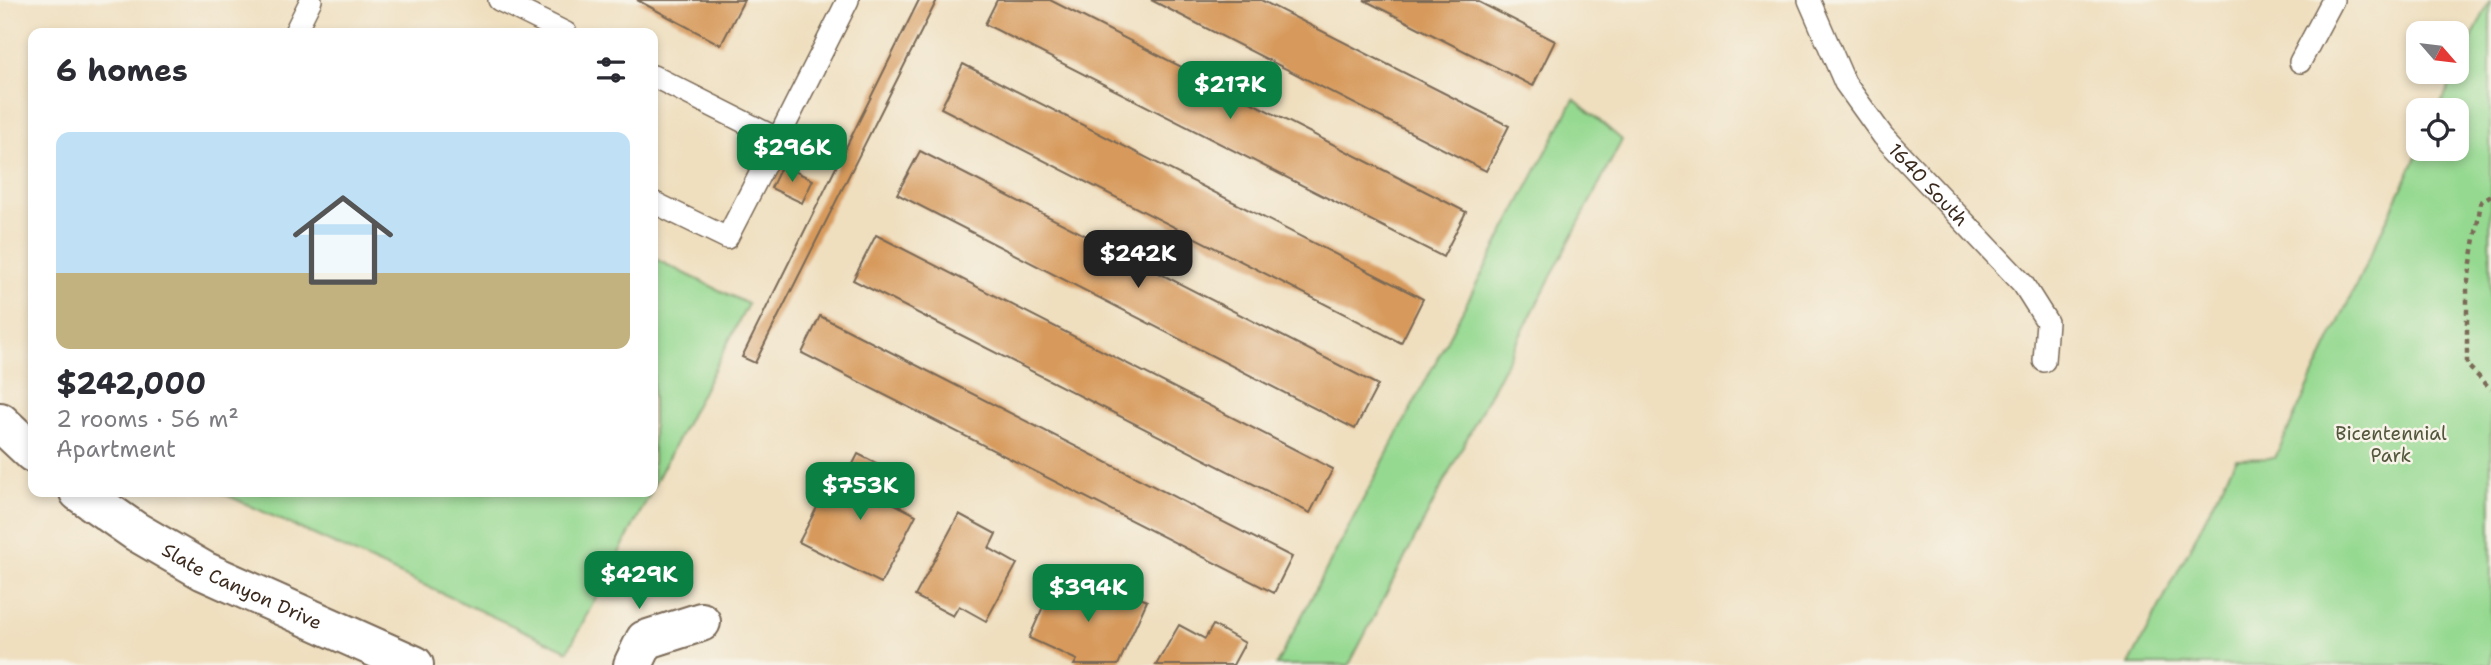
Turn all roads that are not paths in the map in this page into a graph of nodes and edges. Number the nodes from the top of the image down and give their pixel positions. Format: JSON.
{"nodes":[{"id":1,"x":311,"y":0,"type":"edge"},
{"id":2,"x":499,"y":0,"type":"edge"},
{"id":3,"x":848,"y":0,"type":"edge"},
{"id":4,"x":1810,"y":0,"type":"edge"},
{"id":5,"x":2333,"y":0,"type":"edge"},
{"id":6,"x":297,"y":28,"type":"edge"},
{"id":7,"x":556,"y":28,"type":"edge"},
{"id":8,"x":2300,"y":62,"type":"dead end"},
{"id":9,"x":658,"y":79,"type":"edge"},
{"id":10,"x":778,"y":139,"type":"junction"},
{"id":11,"x":658,"y":204,"type":"edge"},
{"id":12,"x":2044,"y":361,"type":"dead end"},
{"id":13,"x":0,"y":422,"type":"edge"},
{"id":14,"x":28,"y":448,"type":"edge"},
{"id":15,"x":86,"y":497,"type":"edge"},
{"id":16,"x":701,"y":622,"type":"dead end"},
{"id":17,"x":414,"y":665,"type":"edge"},
{"id":18,"x":633,"y":665,"type":"edge"}],
"edges":[{"from":1,"to":6,"type":"lane"},
{"from":2,"to":7,"type":"lane"},
{"from":3,"to":10,"type":"lane"},
{"from":4,"to":12,"type":"lane","name":"1640 South"},
{"from":5,"to":8,"type":"lane"},
{"from":9,"to":10,"type":"lane"},
{"from":10,"to":11,"type":"lane"},
{"from":13,"to":14,"type":"street"},
{"from":15,"to":17,"type":"street","name":"Slate Canyon Drive"},
{"from":16,"to":18,"type":"street"}]}
